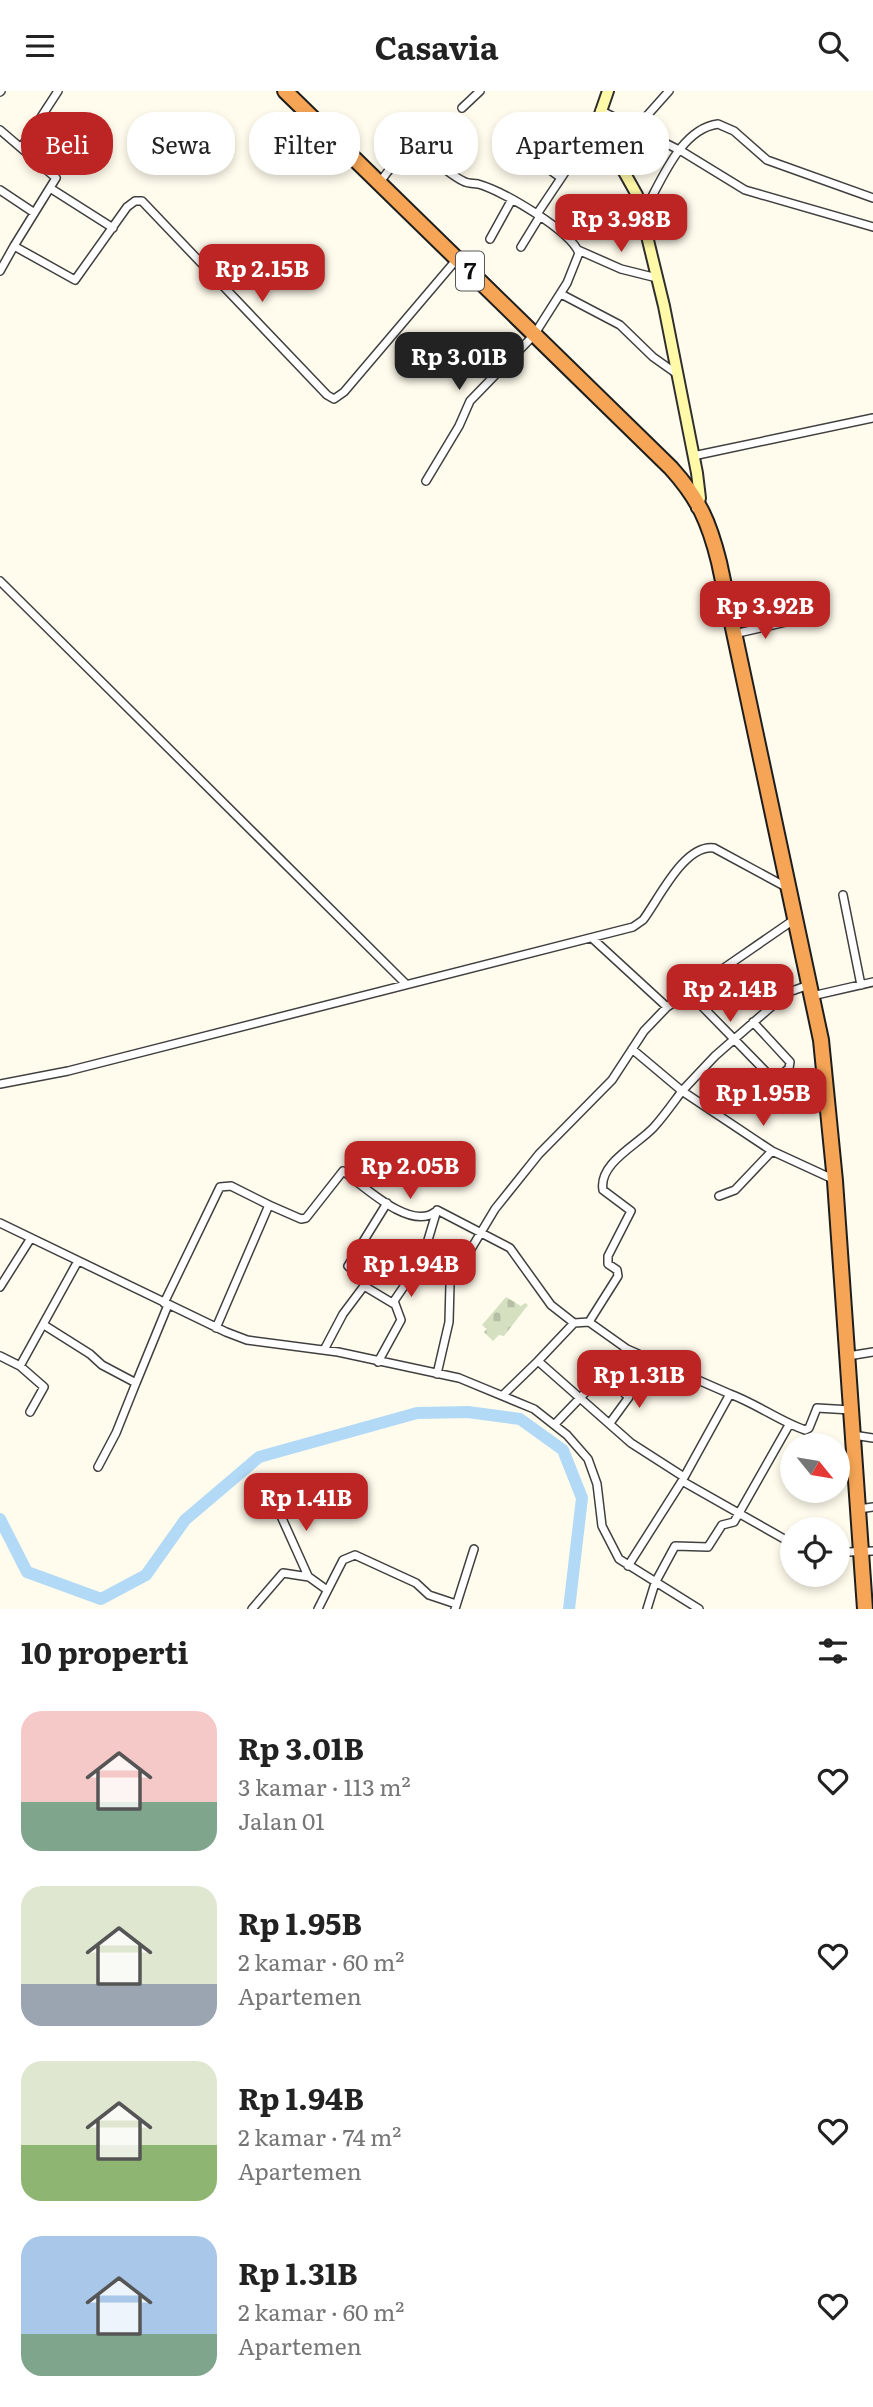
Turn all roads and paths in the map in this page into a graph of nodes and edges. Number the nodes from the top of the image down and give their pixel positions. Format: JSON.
{"nodes":[{"id":1,"x":58,"y":91,"type":"edge"},
{"id":2,"x":285,"y":91,"type":"edge"},
{"id":3,"x":480,"y":91,"type":"edge"},
{"id":4,"x":608,"y":91,"type":"edge"},
{"id":5,"x":669,"y":91,"type":"edge"},
{"id":6,"x":462,"y":108,"type":"dead end"},
{"id":7,"x":600,"y":110,"type":"joint"},
{"id":8,"x":44,"y":112,"type":"edge"},
{"id":9,"x":604,"y":112,"type":"edge"},
{"id":10,"x":650,"y":112,"type":"edge"},
{"id":11,"x":0,"y":130,"type":"edge"},
{"id":12,"x":669,"y":144,"type":"edge"},
{"id":13,"x":21,"y":148,"type":"edge"},
{"id":14,"x":680,"y":150,"type":"junction"},
{"id":15,"x":54,"y":175,"type":"edge"},
{"id":16,"x":557,"y":175,"type":"edge"},
{"id":17,"x":563,"y":175,"type":"edge"},
{"id":18,"x":626,"y":175,"type":"edge"},
{"id":19,"x":561,"y":178,"type":"junction"},
{"id":20,"x":380,"y":183,"type":"junction"},
{"id":21,"x":50,"y":188,"type":"junction"},
{"id":22,"x":0,"y":190,"type":"edge"},
{"id":23,"x":873,"y":198,"type":"edge"},
{"id":24,"x":511,"y":201,"type":"junction"},
{"id":25,"x":33,"y":212,"type":"junction"},
{"id":26,"x":539,"y":215,"type":"junction"},
{"id":27,"x":642,"y":215,"type":"junction"},
{"id":28,"x":113,"y":227,"type":"junction"},
{"id":29,"x":873,"y":227,"type":"edge"},
{"id":30,"x":490,"y":239,"type":"dead end"},
{"id":31,"x":14,"y":246,"type":"junction"},
{"id":32,"x":521,"y":247,"type":"dead end"},
{"id":33,"x":578,"y":250,"type":"junction"},
{"id":34,"x":458,"y":259,"type":"junction"},
{"id":35,"x":0,"y":271,"type":"edge"},
{"id":36,"x":657,"y":278,"type":"junction"},
{"id":37,"x":561,"y":294,"type":"junction"},
{"id":38,"x":534,"y":335,"type":"junction"},
{"id":39,"x":678,"y":374,"type":"junction"},
{"id":40,"x":873,"y":418,"type":"edge"},
{"id":41,"x":693,"y":456,"type":"junction"},
{"id":42,"x":426,"y":481,"type":"dead end"},
{"id":43,"x":688,"y":485,"type":"junction"},
{"id":44,"x":0,"y":581,"type":"edge"},
{"id":45,"x":786,"y":622,"type":"dead end"},
{"id":46,"x":736,"y":634,"type":"junction"},
{"id":47,"x":789,"y":888,"type":"junction"},
{"id":48,"x":843,"y":895,"type":"dead end"},
{"id":49,"x":795,"y":919,"type":"junction"},
{"id":50,"x":593,"y":939,"type":"junction"},
{"id":51,"x":873,"y":982,"type":"edge"},
{"id":52,"x":406,"y":984,"type":"junction"},
{"id":53,"x":861,"y":985,"type":"junction"},
{"id":54,"x":811,"y":990,"type":"junction"},
{"id":55,"x":762,"y":1002,"type":"dead end"},
{"id":56,"x":667,"y":1007,"type":"junction"},
{"id":57,"x":753,"y":1022,"type":"junction"},
{"id":58,"x":733,"y":1040,"type":"junction"},
{"id":59,"x":632,"y":1049,"type":"junction"},
{"id":60,"x":0,"y":1084,"type":"edge"},
{"id":61,"x":682,"y":1091,"type":"junction"},
{"id":62,"x":772,"y":1151,"type":"junction"},
{"id":63,"x":835,"y":1181,"type":"junction"},
{"id":64,"x":719,"y":1196,"type":"dead end"},
{"id":65,"x":387,"y":1203,"type":"junction"},
{"id":66,"x":270,"y":1205,"type":"junction"},
{"id":67,"x":435,"y":1212,"type":"junction"},
{"id":68,"x":0,"y":1223,"type":"edge"},
{"id":69,"x":481,"y":1231,"type":"junction"},
{"id":70,"x":32,"y":1238,"type":"junction"},
{"id":71,"x":78,"y":1261,"type":"junction"},
{"id":72,"x":364,"y":1286,"type":"junction"},
{"id":73,"x":0,"y":1287,"type":"edge"},
{"id":74,"x":166,"y":1304,"type":"junction"},
{"id":75,"x":394,"y":1304,"type":"junction"},
{"id":76,"x":589,"y":1322,"type":"junction"},
{"id":77,"x":574,"y":1323,"type":"junction"},
{"id":78,"x":44,"y":1325,"type":"junction"},
{"id":79,"x":216,"y":1328,"type":"junction"},
{"id":80,"x":626,"y":1349,"type":"junction"},
{"id":81,"x":324,"y":1350,"type":"junction"},
{"id":82,"x":873,"y":1352,"type":"edge"},
{"id":83,"x":0,"y":1356,"type":"edge"},
{"id":84,"x":848,"y":1356,"type":"junction"},
{"id":85,"x":538,"y":1361,"type":"junction"},
{"id":86,"x":378,"y":1362,"type":"junction"},
{"id":87,"x":20,"y":1366,"type":"junction"},
{"id":88,"x":438,"y":1374,"type":"junction"},
{"id":89,"x":136,"y":1383,"type":"junction"},
{"id":90,"x":625,"y":1394,"type":"dead end"},
{"id":91,"x":730,"y":1394,"type":"junction"},
{"id":92,"x":503,"y":1395,"type":"junction"},
{"id":93,"x":581,"y":1398,"type":"junction"},
{"id":94,"x":852,"y":1410,"type":"junction"},
{"id":95,"x":30,"y":1412,"type":"dead end"},
{"id":96,"x":610,"y":1423,"type":"junction"},
{"id":97,"x":555,"y":1425,"type":"junction"},
{"id":98,"x":789,"y":1425,"type":"junction"},
{"id":99,"x":853,"y":1435,"type":"junction"},
{"id":100,"x":873,"y":1438,"type":"edge"},
{"id":101,"x":98,"y":1467,"type":"dead end"},
{"id":102,"x":683,"y":1479,"type":"junction"},
{"id":103,"x":276,"y":1505,"type":"dead end"},
{"id":104,"x":866,"y":1508,"type":"edge"},
{"id":105,"x":740,"y":1513,"type":"junction"},
{"id":106,"x":780,"y":1536,"type":"edge"},
{"id":107,"x":474,"y":1549,"type":"dead end"},
{"id":108,"x":867,"y":1552,"type":"edge"},
{"id":109,"x":628,"y":1566,"type":"junction"},
{"id":110,"x":309,"y":1577,"type":"junction"},
{"id":111,"x":655,"y":1583,"type":"junction"},
{"id":112,"x":327,"y":1590,"type":"junction"},
{"id":113,"x":456,"y":1606,"type":"edge"},
{"id":114,"x":252,"y":1609,"type":"edge"},
{"id":115,"x":318,"y":1609,"type":"edge"},
{"id":116,"x":647,"y":1609,"type":"edge"},
{"id":117,"x":699,"y":1609,"type":"edge"},
{"id":118,"x":865,"y":1609,"type":"edge"}],
"edges":[{"from":1,"to":8,"type":"street"},
{"from":2,"to":20,"type":"highway","number":"7"},
{"from":3,"to":6,"type":"street"},
{"from":4,"to":7,"type":"street"},
{"from":5,"to":10,"type":"street"},
{"from":7,"to":9,"type":"street"},
{"from":11,"to":13,"type":"street"},
{"from":12,"to":14,"type":"street"},
{"from":14,"to":23,"type":"street"},
{"from":14,"to":27,"type":"street"},
{"from":14,"to":29,"type":"street"},
{"from":15,"to":21,"type":"street"},
{"from":16,"to":19,"type":"street"},
{"from":17,"to":19,"type":"street"},
{"from":18,"to":27,"type":"street"},
{"from":19,"to":26,"type":"street"},
{"from":20,"to":24,"type":"street"},
{"from":20,"to":34,"type":"highway","number":"7"},
{"from":21,"to":25,"type":"street"},
{"from":21,"to":28,"type":"street"},
{"from":22,"to":25,"type":"street"},
{"from":24,"to":26,"type":"street"},
{"from":24,"to":30,"type":"street"},
{"from":25,"to":31,"type":"street"},
{"from":26,"to":32,"type":"street"},
{"from":26,"to":33,"type":"street"},
{"from":27,"to":36,"type":"street"},
{"from":28,"to":31,"type":"street"},
{"from":28,"to":34,"type":"street"},
{"from":31,"to":35,"type":"street"},
{"from":33,"to":36,"type":"street"},
{"from":33,"to":37,"type":"street"},
{"from":34,"to":38,"type":"highway","number":"7"},
{"from":36,"to":39,"type":"street"},
{"from":37,"to":38,"type":"street"},
{"from":37,"to":39,"type":"street"},
{"from":38,"to":42,"type":"street"},
{"from":38,"to":43,"type":"highway","number":"7"},
{"from":39,"to":41,"type":"street"},
{"from":40,"to":41,"type":"street"},
{"from":41,"to":43,"type":"street"},
{"from":43,"to":46,"type":"highway","number":"7"},
{"from":44,"to":52,"type":"street"},
{"from":45,"to":46,"type":"street"},
{"from":46,"to":47,"type":"highway","number":"7"},
{"from":47,"to":49,"type":"highway","number":"7"},
{"from":47,"to":50,"type":"street"},
{"from":48,"to":53,"type":"street"},
{"from":49,"to":54,"type":"highway","number":"7"},
{"from":49,"to":56,"type":"street"},
{"from":50,"to":52,"type":"street"},
{"from":50,"to":56,"type":"street"},
{"from":51,"to":53,"type":"street"},
{"from":52,"to":60,"type":"street"},
{"from":53,"to":54,"type":"street"},
{"from":54,"to":57,"type":"street"},
{"from":54,"to":63,"type":"highway","number":"7"},
{"from":55,"to":58,"type":"street"},
{"from":56,"to":59,"type":"street"},
{"from":57,"to":58,"type":"street"},
{"from":57,"to":58,"type":"street"},
{"from":58,"to":61,"type":"street"},
{"from":59,"to":61,"type":"street"},
{"from":59,"to":69,"type":"street"},
{"from":61,"to":62,"type":"street"},
{"from":61,"to":76,"type":"street"},
{"from":62,"to":63,"type":"street"},
{"from":62,"to":64,"type":"street"},
{"from":63,"to":84,"type":"highway","number":"7"},
{"from":65,"to":66,"type":"street"},
{"from":65,"to":67,"type":"street"},
{"from":65,"to":72,"type":"street"},
{"from":66,"to":74,"type":"street"},
{"from":66,"to":79,"type":"street"},
{"from":67,"to":69,"type":"street"},
{"from":67,"to":75,"type":"street"},
{"from":68,"to":70,"type":"street"},
{"from":69,"to":77,"type":"street"},
{"from":69,"to":88,"type":"street"},
{"from":70,"to":71,"type":"street"},
{"from":70,"to":73,"type":"street"},
{"from":71,"to":74,"type":"street"},
{"from":71,"to":78,"type":"street"},
{"from":72,"to":75,"type":"street"},
{"from":72,"to":81,"type":"street"},
{"from":74,"to":79,"type":"street"},
{"from":74,"to":89,"type":"street"},
{"from":75,"to":86,"type":"street"},
{"from":76,"to":77,"type":"street"},
{"from":76,"to":80,"type":"street"},
{"from":77,"to":85,"type":"street"},
{"from":78,"to":87,"type":"street"},
{"from":78,"to":89,"type":"street"},
{"from":79,"to":81,"type":"street"},
{"from":80,"to":91,"type":"street"},
{"from":80,"to":93,"type":"street"},
{"from":81,"to":86,"type":"street"},
{"from":82,"to":84,"type":"street"},
{"from":83,"to":87,"type":"street"},
{"from":84,"to":94,"type":"highway","number":"7"},
{"from":85,"to":92,"type":"street"},
{"from":85,"to":93,"type":"street"},
{"from":86,"to":88,"type":"street"},
{"from":87,"to":95,"type":"street"},
{"from":88,"to":92,"type":"street"},
{"from":89,"to":101,"type":"street"},
{"from":90,"to":96,"type":"street"},
{"from":91,"to":98,"type":"street"},
{"from":91,"to":102,"type":"street"},
{"from":92,"to":97,"type":"street"},
{"from":93,"to":96,"type":"street"},
{"from":93,"to":97,"type":"street"},
{"from":94,"to":98,"type":"street"},
{"from":94,"to":99,"type":"highway","number":"7"},
{"from":96,"to":102,"type":"street"},
{"from":97,"to":109,"type":"street"},
{"from":98,"to":105,"type":"street"},
{"from":99,"to":100,"type":"street"},
{"from":99,"to":104,"type":"highway","number":"7"},
{"from":102,"to":105,"type":"street"},
{"from":102,"to":109,"type":"street"},
{"from":103,"to":110,"type":"street"},
{"from":104,"to":108,"type":"highway","number":"7"},
{"from":105,"to":106,"type":"street"},
{"from":105,"to":111,"type":"street"},
{"from":107,"to":113,"type":"street"},
{"from":108,"to":118,"type":"highway","number":"7"},
{"from":109,"to":111,"type":"street"},
{"from":110,"to":112,"type":"street"},
{"from":110,"to":114,"type":"street"},
{"from":111,"to":116,"type":"street"},
{"from":111,"to":117,"type":"street"},
{"from":112,"to":113,"type":"street"},
{"from":112,"to":115,"type":"street"}]}
